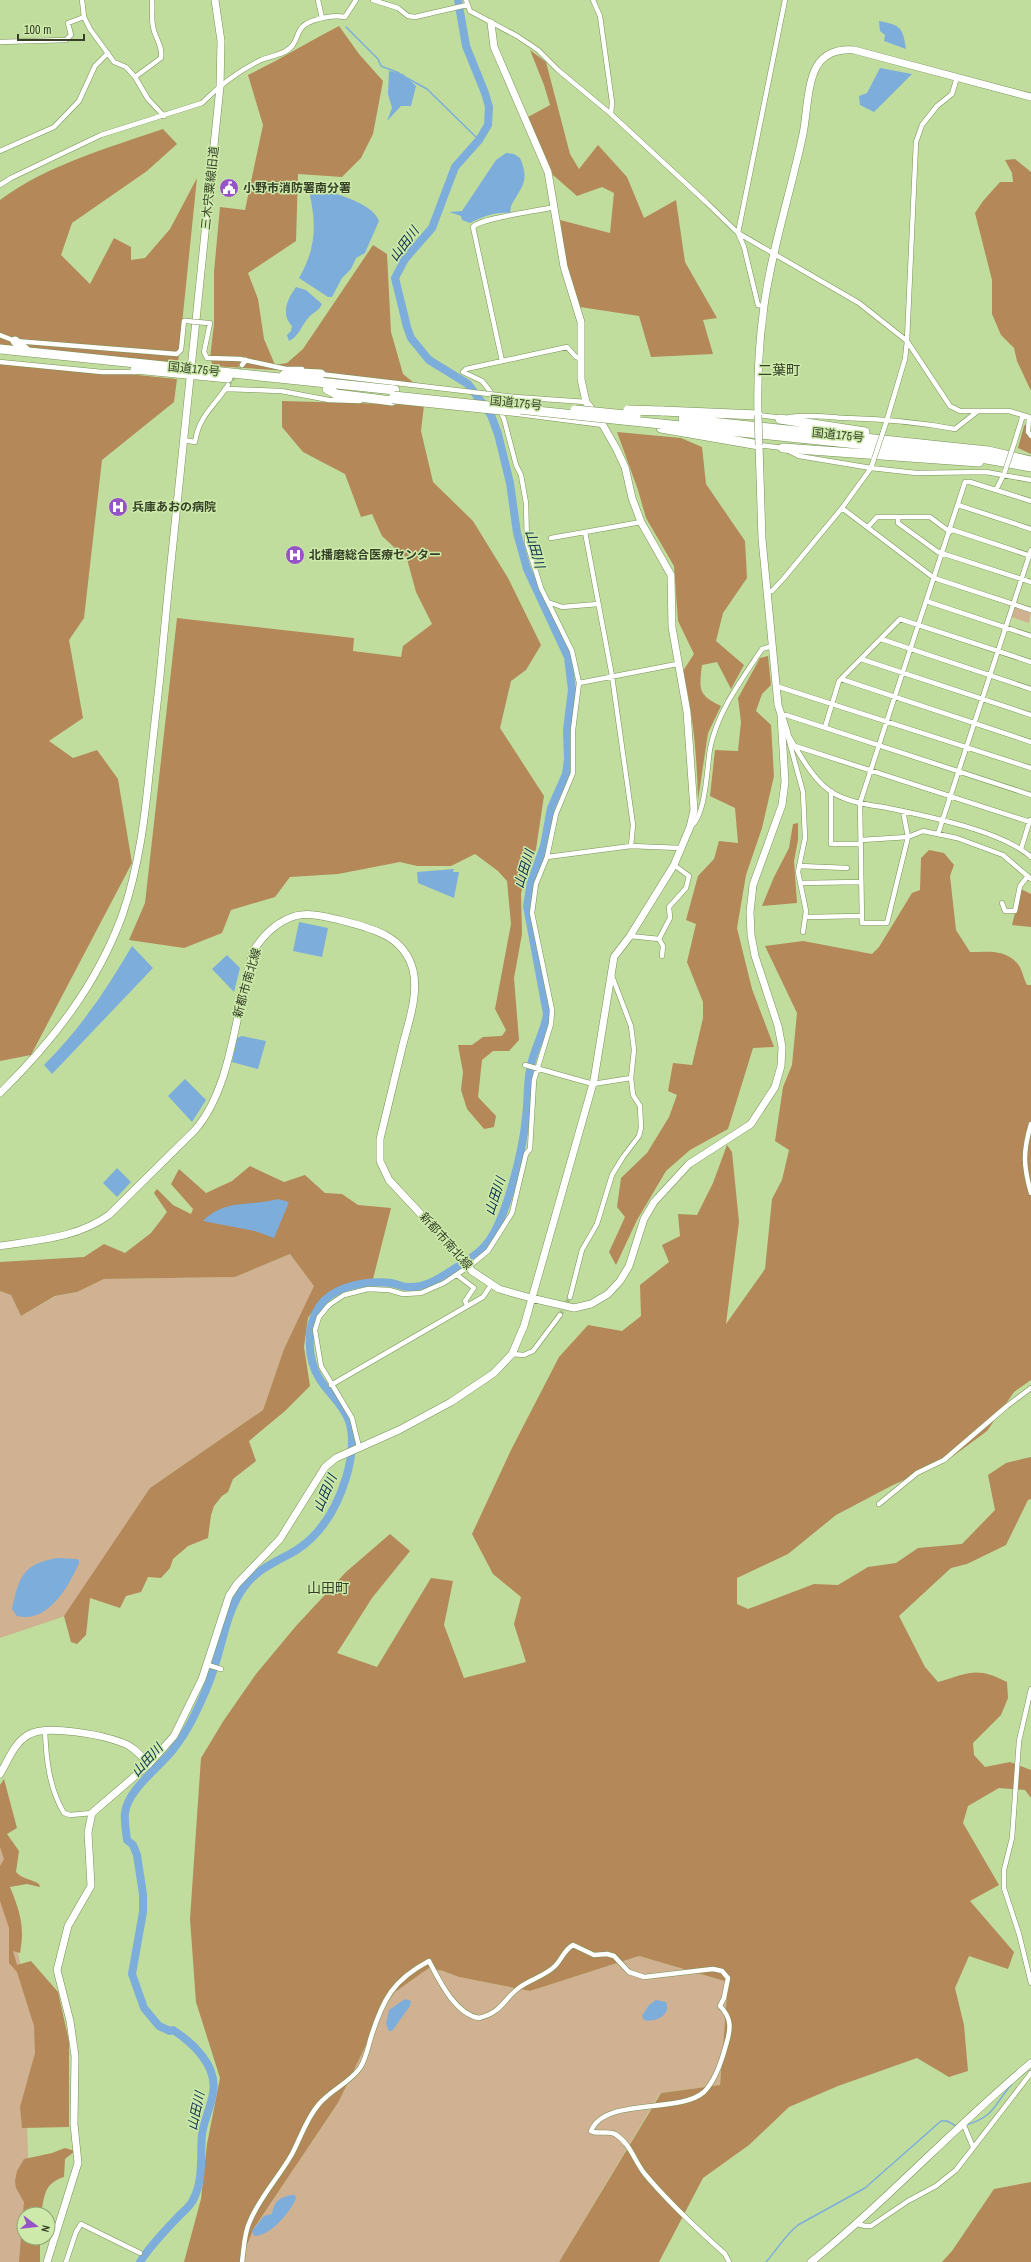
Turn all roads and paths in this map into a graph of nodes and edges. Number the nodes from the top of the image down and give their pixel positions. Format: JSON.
{"nodes":[{"id":1,"x":82,"y":0,"type":"edge"},
{"id":2,"x":152,"y":0,"type":"edge"},
{"id":3,"x":215,"y":0,"type":"edge"},
{"id":4,"x":318,"y":0,"type":"edge"},
{"id":5,"x":356,"y":0,"type":"edge"},
{"id":6,"x":373,"y":0,"type":"edge"},
{"id":7,"x":593,"y":0,"type":"edge"},
{"id":8,"x":785,"y":0,"type":"edge"},
{"id":9,"x":466,"y":3,"type":"edge"},
{"id":10,"x":84,"y":17,"type":"junction"},
{"id":11,"x":322,"y":18,"type":"junction"},
{"id":12,"x":491,"y":23,"type":"junction"},
{"id":13,"x":0,"y":42,"type":"edge"},
{"id":14,"x":108,"y":53,"type":"junction"},
{"id":15,"x":135,"y":77,"type":"junction"},
{"id":16,"x":957,"y":77,"type":"junction"},
{"id":17,"x":220,"y":87,"type":"junction"},
{"id":18,"x":1031,"y":97,"type":"edge"},
{"id":19,"x":611,"y":114,"type":"junction"},
{"id":20,"x":164,"y":116,"type":"junction"},
{"id":21,"x":0,"y":151,"type":"edge"},
{"id":22,"x":0,"y":185,"type":"edge"},
{"id":23,"x":554,"y":207,"type":"junction"},
{"id":24,"x":738,"y":233,"type":"junction"},
{"id":25,"x":774,"y":254,"type":"junction"},
{"id":26,"x":764,"y":306,"type":"junction"},
{"id":27,"x":0,"y":335,"type":"edge"},
{"id":28,"x":15,"y":341,"type":"junction"},
{"id":29,"x":907,"y":341,"type":"junction"},
{"id":30,"x":28,"y":352,"type":"junction"},
{"id":31,"x":1,"y":355,"type":"edge"},
{"id":32,"x":581,"y":359,"type":"junction"},
{"id":33,"x":246,"y":360,"type":"junction"},
{"id":34,"x":502,"y":361,"type":"junction"},
{"id":35,"x":242,"y":365,"type":"tunnel mouth"},
{"id":36,"x":191,"y":372,"type":"junction"},
{"id":37,"x":321,"y":374,"type":"junction"},
{"id":38,"x":271,"y":377,"type":"junction"},
{"id":39,"x":394,"y":393,"type":"junction"},
{"id":40,"x":586,"y":402,"type":"junction"},
{"id":41,"x":978,"y":411,"type":"junction"},
{"id":42,"x":758,"y":415,"type":"junction"},
{"id":43,"x":1024,"y":415,"type":"junction"},
{"id":44,"x":780,"y":419,"type":"junction"},
{"id":45,"x":661,"y":420,"type":"junction"},
{"id":46,"x":887,"y":421,"type":"junction"},
{"id":47,"x":605,"y":422,"type":"junction"},
{"id":48,"x":1031,"y":436,"type":"edge"},
{"id":49,"x":183,"y":440,"type":"junction"},
{"id":50,"x":759,"y":445,"type":"junction"},
{"id":51,"x":783,"y":448,"type":"junction"},
{"id":52,"x":1003,"y":454,"type":"junction"},
{"id":53,"x":1015,"y":463,"type":"junction"},
{"id":54,"x":1028,"y":463,"type":"edge"},
{"id":55,"x":872,"y":468,"type":"junction"},
{"id":56,"x":1004,"y":473,"type":"junction"},
{"id":57,"x":1031,"y":480,"type":"edge"},
{"id":58,"x":996,"y":490,"type":"junction"},
{"id":59,"x":1031,"y":502,"type":"edge"},
{"id":60,"x":958,"y":505,"type":"junction"},
{"id":61,"x":842,"y":508,"type":"junction"},
{"id":62,"x":898,"y":517,"type":"junction"},
{"id":63,"x":641,"y":522,"type":"junction"},
{"id":64,"x":868,"y":528,"type":"junction"},
{"id":65,"x":1031,"y":529,"type":"edge"},
{"id":66,"x":950,"y":530,"type":"junction"},
{"id":67,"x":585,"y":532,"type":"junction"},
{"id":68,"x":551,"y":538,"type":"dead end"},
{"id":69,"x":942,"y":553,"type":"junction"},
{"id":70,"x":1030,"y":554,"type":"edge"},
{"id":71,"x":934,"y":578,"type":"junction"},
{"id":72,"x":1021,"y":579,"type":"junction"},
{"id":73,"x":1031,"y":582,"type":"edge"},
{"id":74,"x":767,"y":592,"type":"junction"},
{"id":75,"x":548,"y":602,"type":"junction"},
{"id":76,"x":926,"y":602,"type":"junction"},
{"id":77,"x":598,"y":604,"type":"junction"},
{"id":78,"x":1013,"y":604,"type":"junction"},
{"id":79,"x":1031,"y":610,"type":"edge"},
{"id":80,"x":918,"y":625,"type":"junction"},
{"id":81,"x":1006,"y":628,"type":"junction"},
{"id":82,"x":1031,"y":636,"type":"edge"},
{"id":83,"x":880,"y":639,"type":"junction"},
{"id":84,"x":772,"y":646,"type":"junction"},
{"id":85,"x":910,"y":649,"type":"junction"},
{"id":86,"x":998,"y":651,"type":"junction"},
{"id":87,"x":861,"y":659,"type":"junction"},
{"id":88,"x":1031,"y":662,"type":"edge"},
{"id":89,"x":677,"y":664,"type":"junction"},
{"id":90,"x":902,"y":673,"type":"junction"},
{"id":91,"x":990,"y":675,"type":"junction"},
{"id":92,"x":612,"y":676,"type":"junction"},
{"id":93,"x":841,"y":679,"type":"junction"},
{"id":94,"x":579,"y":683,"type":"junction"},
{"id":95,"x":776,"y":686,"type":"junction"},
{"id":96,"x":1031,"y":688,"type":"edge"},
{"id":97,"x":895,"y":697,"type":"junction"},
{"id":98,"x":982,"y":699,"type":"junction"},
{"id":99,"x":832,"y":703,"type":"junction"},
{"id":100,"x":780,"y":715,"type":"junction"},
{"id":101,"x":1031,"y":715,"type":"edge"},
{"id":102,"x":887,"y":721,"type":"junction"},
{"id":103,"x":974,"y":723,"type":"junction"},
{"id":104,"x":824,"y":727,"type":"junction"},
{"id":105,"x":787,"y":732,"type":"junction"},
{"id":106,"x":1031,"y":742,"type":"edge"},
{"id":107,"x":879,"y":745,"type":"junction"},
{"id":108,"x":795,"y":746,"type":"junction"},
{"id":109,"x":967,"y":747,"type":"junction"},
{"id":110,"x":1031,"y":768,"type":"edge"},
{"id":111,"x":871,"y":769,"type":"junction"},
{"id":112,"x":959,"y":771,"type":"junction"},
{"id":113,"x":831,"y":791,"type":"junction"},
{"id":114,"x":951,"y":795,"type":"junction"},
{"id":115,"x":1031,"y":795,"type":"edge"},
{"id":116,"x":860,"y":802,"type":"junction"},
{"id":117,"x":903,"y":811,"type":"junction"},
{"id":118,"x":1031,"y":820,"type":"edge"},
{"id":119,"x":942,"y":822,"type":"junction"},
{"id":120,"x":690,"y":826,"type":"junction"},
{"id":121,"x":938,"y":834,"type":"junction"},
{"id":122,"x":908,"y":837,"type":"junction"},
{"id":123,"x":861,"y":842,"type":"junction"},
{"id":124,"x":631,"y":846,"type":"junction"},
{"id":125,"x":680,"y":848,"type":"junction"},
{"id":126,"x":1021,"y":849,"type":"junction"},
{"id":127,"x":547,"y":857,"type":"junction"},
{"id":128,"x":1031,"y":857,"type":"edge"},
{"id":129,"x":674,"y":865,"type":"junction"},
{"id":130,"x":799,"y":866,"type":"junction"},
{"id":131,"x":847,"y":868,"type":"dead end"},
{"id":132,"x":1030,"y":878,"type":"edge"},
{"id":133,"x":861,"y":882,"type":"junction"},
{"id":134,"x":800,"y":883,"type":"junction"},
{"id":135,"x":1002,"y":903,"type":"dead end"},
{"id":136,"x":862,"y":916,"type":"junction"},
{"id":137,"x":806,"y":917,"type":"junction"},
{"id":138,"x":803,"y":932,"type":"dead end"},
{"id":139,"x":630,"y":936,"type":"junction"},
{"id":140,"x":659,"y":939,"type":"junction"},
{"id":141,"x":662,"y":956,"type":"dead end"},
{"id":142,"x":610,"y":975,"type":"junction"},
{"id":143,"x":525,"y":1065,"type":"dead end"},
{"id":144,"x":537,"y":1068,"type":"junction"},
{"id":145,"x":631,"y":1078,"type":"junction"},
{"id":146,"x":593,"y":1084,"type":"junction"},
{"id":147,"x":0,"y":1093,"type":"edge"},
{"id":148,"x":1031,"y":1124,"type":"edge"},
{"id":149,"x":1031,"y":1193,"type":"edge"},
{"id":150,"x":0,"y":1246,"type":"edge"},
{"id":151,"x":457,"y":1274,"type":"junction"},
{"id":152,"x":491,"y":1285,"type":"junction"},
{"id":153,"x":570,"y":1297,"type":"tunnel mouth"},
{"id":154,"x":531,"y":1298,"type":"junction"},
{"id":155,"x":467,"y":1305,"type":"junction"},
{"id":156,"x":560,"y":1315,"type":"tunnel mouth"},
{"id":157,"x":512,"y":1354,"type":"junction"},
{"id":158,"x":330,"y":1385,"type":"junction"},
{"id":159,"x":1031,"y":1388,"type":"edge"},
{"id":160,"x":356,"y":1448,"type":"junction"},
{"id":161,"x":879,"y":1504,"type":"dead end"},
{"id":162,"x":208,"y":1665,"type":"junction"},
{"id":163,"x":221,"y":1669,"type":"dead end"},
{"id":164,"x":1031,"y":1689,"type":"edge"},
{"id":165,"x":45,"y":1730,"type":"junction"},
{"id":166,"x":149,"y":1764,"type":"junction"},
{"id":167,"x":0,"y":1774,"type":"edge"},
{"id":168,"x":92,"y":1813,"type":"junction"},
{"id":169,"x":1031,"y":1983,"type":"edge"},
{"id":170,"x":1031,"y":2063,"type":"edge"},
{"id":171,"x":1031,"y":2073,"type":"edge"},
{"id":172,"x":963,"y":2123,"type":"junction"},
{"id":173,"x":974,"y":2147,"type":"junction"},
{"id":174,"x":858,"y":2224,"type":"junction"},
{"id":175,"x":140,"y":2253,"type":"dead end"},
{"id":176,"x":47,"y":2262,"type":"edge"},
{"id":177,"x":66,"y":2262,"type":"edge"},
{"id":178,"x":242,"y":2262,"type":"edge"},
{"id":179,"x":730,"y":2262,"type":"edge"},
{"id":180,"x":811,"y":2262,"type":"edge"}],
"edges":[{"from":1,"to":10,"type":"street"},
{"from":2,"to":15,"type":"street"},
{"from":3,"to":17,"type":"street","name":"三木宍粟線旧道"},
{"from":4,"to":11,"type":"street"},
{"from":5,"to":11,"type":"street"},
{"from":6,"to":9,"type":"street"},
{"from":7,"to":19,"type":"street"},
{"from":8,"to":24,"type":"street"},
{"from":9,"to":12,"type":"street"},
{"from":10,"to":13,"type":"street"},
{"from":10,"to":14,"type":"street"},
{"from":11,"to":17,"type":"street"},
{"from":12,"to":19,"type":"street"},
{"from":12,"to":23,"type":"street"},
{"from":14,"to":15,"type":"street"},
{"from":14,"to":21,"type":"street"},
{"from":15,"to":20,"type":"street"},
{"from":16,"to":18,"type":"street"},
{"from":16,"to":25,"type":"street"},
{"from":16,"to":29,"type":"street"},
{"from":17,"to":20,"type":"street"},
{"from":17,"to":36,"type":"street","name":"三木宍粟線旧道"},
{"from":19,"to":24,"type":"street"},
{"from":20,"to":22,"type":"street"},
{"from":23,"to":32,"type":"street"},
{"from":23,"to":34,"type":"street"},
{"from":24,"to":25,"type":"street"},
{"from":24,"to":26,"type":"street"},
{"from":25,"to":26,"type":"street"},
{"from":25,"to":29,"type":"street"},
{"from":26,"to":42,"type":"street"},
{"from":27,"to":28,"type":"street"},
{"from":28,"to":30,"type":"highway"},
{"from":28,"to":33,"type":"street","bridge":true},
{"from":29,"to":41,"type":"street"},
{"from":29,"to":46,"type":"street"},
{"from":30,"to":31,"type":"highway","name":"国道175号"},
{"from":30,"to":36,"type":"highway","name":"国道175号"},
{"from":31,"to":36,"type":"highway","name":"国道175号"},
{"from":32,"to":34,"type":"street"},
{"from":32,"to":40,"type":"street"},
{"from":33,"to":35,"type":"street"},
{"from":33,"to":37,"type":"street"},
{"from":34,"to":75,"type":"street"},
{"from":36,"to":38,"type":"highway","name":"国道175号"},
{"from":36,"to":39,"type":"highway","name":"国道175号"},
{"from":36,"to":49,"type":"street","name":"三木宍粟線旧道"},
{"from":37,"to":38,"type":"highway"},
{"from":37,"to":39,"type":"street"},
{"from":38,"to":39,"type":"highway","name":"国道175号"},
{"from":39,"to":40,"type":"street","bridge":true},
{"from":39,"to":45,"type":"highway","name":"国道175号","bridge":true},
{"from":39,"to":47,"type":"highway","name":"国道175号","bridge":true},
{"from":39,"to":47,"type":"street","bridge":true},
{"from":39,"to":49,"type":"street"},
{"from":40,"to":47,"type":"street"},
{"from":41,"to":43,"type":"street"},
{"from":41,"to":46,"type":"street"},
{"from":42,"to":44,"type":"street"},
{"from":42,"to":45,"type":"highway"},
{"from":42,"to":50,"type":"street","bridge":true},
{"from":43,"to":48,"type":"street"},
{"from":43,"to":56,"type":"street","bridge":true},
{"from":44,"to":46,"type":"street"},
{"from":44,"to":52,"type":"highway"},
{"from":45,"to":47,"type":"highway","name":"国道175号","bridge":true},
{"from":45,"to":50,"type":"highway"},
{"from":45,"to":52,"type":"highway","name":"国道175号"},
{"from":45,"to":53,"type":"highway","name":"国道175号"},
{"from":46,"to":55,"type":"street","bridge":true},
{"from":47,"to":63,"type":"street"},
{"from":49,"to":147,"type":"street","name":"三木宍粟線旧道"},
{"from":50,"to":51,"type":"street"},
{"from":50,"to":74,"type":"street"},
{"from":51,"to":53,"type":"highway"},
{"from":51,"to":55,"type":"street"},
{"from":52,"to":54,"type":"highway","name":"国道175号"},
{"from":53,"to":54,"type":"highway","name":"国道175号"},
{"from":55,"to":56,"type":"street"},
{"from":55,"to":61,"type":"street"},
{"from":56,"to":57,"type":"street"},
{"from":56,"to":58,"type":"street"},
{"from":58,"to":59,"type":"street"},
{"from":58,"to":60,"type":"street"},
{"from":60,"to":65,"type":"street"},
{"from":60,"to":66,"type":"street"},
{"from":61,"to":64,"type":"street"},
{"from":61,"to":74,"type":"street"},
{"from":62,"to":64,"type":"street"},
{"from":62,"to":66,"type":"street"},
{"from":62,"to":69,"type":"street"},
{"from":63,"to":67,"type":"street"},
{"from":63,"to":89,"type":"street"},
{"from":64,"to":71,"type":"street"},
{"from":66,"to":69,"type":"street"},
{"from":66,"to":70,"type":"street"},
{"from":67,"to":68,"type":"street"},
{"from":67,"to":77,"type":"street"},
{"from":69,"to":71,"type":"street"},
{"from":69,"to":72,"type":"street"},
{"from":70,"to":72,"type":"street"},
{"from":71,"to":76,"type":"street"},
{"from":71,"to":78,"type":"street"},
{"from":72,"to":73,"type":"street"},
{"from":72,"to":78,"type":"street"},
{"from":74,"to":84,"type":"street"},
{"from":75,"to":77,"type":"street"},
{"from":75,"to":94,"type":"street"},
{"from":76,"to":80,"type":"street"},
{"from":76,"to":81,"type":"street"},
{"from":77,"to":92,"type":"street"},
{"from":78,"to":79,"type":"street"},
{"from":78,"to":81,"type":"street"},
{"from":80,"to":83,"type":"street"},
{"from":80,"to":85,"type":"street"},
{"from":80,"to":86,"type":"street"},
{"from":81,"to":82,"type":"street"},
{"from":81,"to":86,"type":"street"},
{"from":83,"to":85,"type":"street"},
{"from":83,"to":87,"type":"street"},
{"from":84,"to":95,"type":"street"},
{"from":84,"to":120,"type":"street"},
{"from":85,"to":90,"type":"street"},
{"from":85,"to":91,"type":"street"},
{"from":86,"to":88,"type":"street"},
{"from":86,"to":91,"type":"street"},
{"from":87,"to":90,"type":"street"},
{"from":87,"to":93,"type":"street"},
{"from":89,"to":92,"type":"street"},
{"from":89,"to":120,"type":"street"},
{"from":90,"to":97,"type":"street"},
{"from":90,"to":98,"type":"street"},
{"from":91,"to":96,"type":"street"},
{"from":91,"to":98,"type":"street"},
{"from":92,"to":94,"type":"street"},
{"from":92,"to":124,"type":"street"},
{"from":93,"to":97,"type":"street"},
{"from":93,"to":99,"type":"street"},
{"from":94,"to":127,"type":"street"},
{"from":95,"to":99,"type":"street"},
{"from":95,"to":100,"type":"street"},
{"from":97,"to":102,"type":"street"},
{"from":97,"to":103,"type":"street"},
{"from":98,"to":101,"type":"street"},
{"from":98,"to":103,"type":"street"},
{"from":99,"to":102,"type":"street"},
{"from":99,"to":104,"type":"street"},
{"from":100,"to":104,"type":"street"},
{"from":100,"to":105,"type":"street"},
{"from":100,"to":154,"type":"street","name":"新都市南北線"},
{"from":102,"to":107,"type":"street"},
{"from":102,"to":109,"type":"street"},
{"from":103,"to":106,"type":"street"},
{"from":103,"to":109,"type":"street"},
{"from":104,"to":107,"type":"street"},
{"from":105,"to":108,"type":"street"},
{"from":105,"to":130,"type":"street"},
{"from":107,"to":111,"type":"street"},
{"from":107,"to":112,"type":"street"},
{"from":108,"to":111,"type":"street"},
{"from":108,"to":113,"type":"street"},
{"from":109,"to":110,"type":"street"},
{"from":109,"to":112,"type":"street"},
{"from":111,"to":114,"type":"street"},
{"from":111,"to":116,"type":"street"},
{"from":112,"to":114,"type":"street"},
{"from":112,"to":115,"type":"street"},
{"from":113,"to":116,"type":"street"},
{"from":113,"to":123,"type":"street"},
{"from":114,"to":118,"type":"street"},
{"from":114,"to":119,"type":"street"},
{"from":116,"to":117,"type":"street"},
{"from":116,"to":123,"type":"street"},
{"from":117,"to":119,"type":"street"},
{"from":117,"to":122,"type":"street"},
{"from":118,"to":126,"type":"street"},
{"from":119,"to":121,"type":"street"},
{"from":119,"to":126,"type":"street"},
{"from":120,"to":125,"type":"street"},
{"from":121,"to":122,"type":"street"},
{"from":121,"to":132,"type":"street"},
{"from":122,"to":123,"type":"street"},
{"from":122,"to":136,"type":"street"},
{"from":123,"to":133,"type":"street"},
{"from":124,"to":125,"type":"street"},
{"from":124,"to":127,"type":"street"},
{"from":125,"to":129,"type":"street"},
{"from":126,"to":128,"type":"street"},
{"from":127,"to":144,"type":"street"},
{"from":129,"to":139,"type":"street"},
{"from":129,"to":140,"type":"street"},
{"from":130,"to":131,"type":"street"},
{"from":130,"to":134,"type":"street"},
{"from":132,"to":135,"type":"street"},
{"from":133,"to":134,"type":"street"},
{"from":133,"to":136,"type":"street"},
{"from":134,"to":137,"type":"street"},
{"from":136,"to":137,"type":"street"},
{"from":137,"to":138,"type":"street"},
{"from":139,"to":140,"type":"street"},
{"from":139,"to":142,"type":"street"},
{"from":140,"to":141,"type":"street"},
{"from":142,"to":145,"type":"street"},
{"from":142,"to":146,"type":"street"},
{"from":143,"to":144,"type":"street"},
{"from":144,"to":146,"type":"street"},
{"from":144,"to":151,"type":"street"},
{"from":145,"to":146,"type":"street"},
{"from":145,"to":153,"type":"street"},
{"from":146,"to":154,"type":"street"},
{"from":148,"to":149,"type":"street"},
{"from":150,"to":152,"type":"street","name":"新都市南北線","bridge":true},
{"from":151,"to":155,"type":"street"},
{"from":151,"to":158,"type":"street"},
{"from":152,"to":154,"type":"street","name":"新都市南北線"},
{"from":152,"to":155,"type":"street"},
{"from":154,"to":157,"type":"street"},
{"from":155,"to":158,"type":"street"},
{"from":156,"to":157,"type":"street"},
{"from":157,"to":160,"type":"street"},
{"from":158,"to":160,"type":"street"},
{"from":159,"to":161,"type":"street"},
{"from":160,"to":162,"type":"street"},
{"from":162,"to":163,"type":"street"},
{"from":162,"to":166,"type":"street"},
{"from":164,"to":169,"type":"street"},
{"from":165,"to":166,"type":"street"},
{"from":165,"to":167,"type":"street"},
{"from":165,"to":168,"type":"street"},
{"from":166,"to":168,"type":"street"},
{"from":168,"to":176,"type":"street"},
{"from":170,"to":172,"type":"street"},
{"from":171,"to":173,"type":"street"},
{"from":172,"to":173,"type":"street"},
{"from":172,"to":174,"type":"street"},
{"from":173,"to":174,"type":"street"},
{"from":174,"to":180,"type":"street"},
{"from":175,"to":177,"type":"street"},
{"from":178,"to":179,"type":"street"}]}
